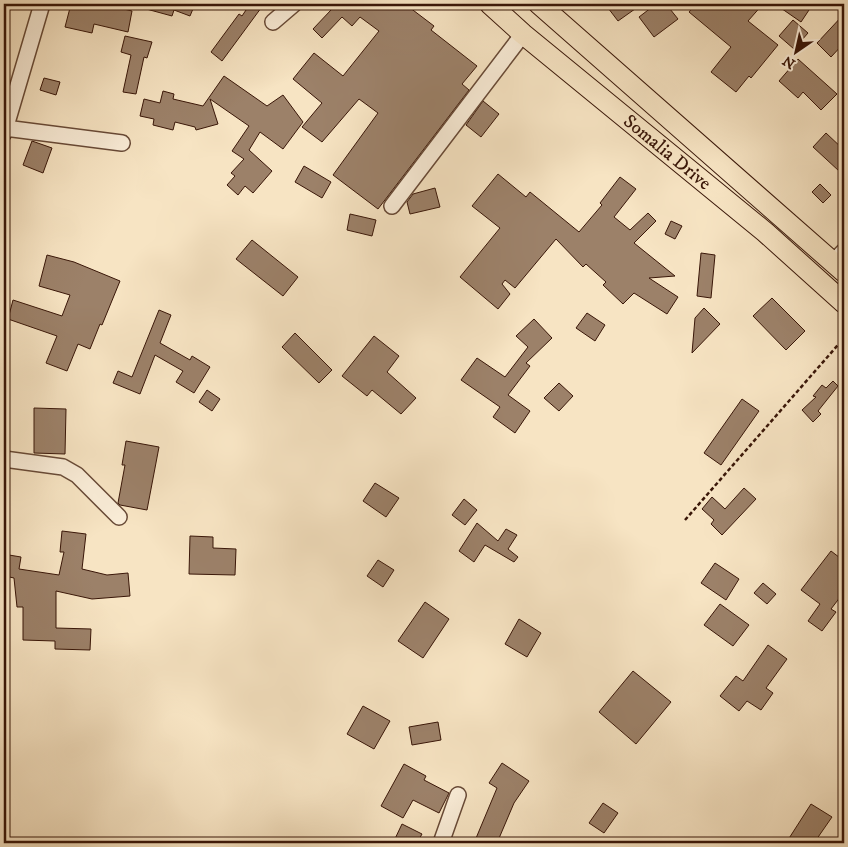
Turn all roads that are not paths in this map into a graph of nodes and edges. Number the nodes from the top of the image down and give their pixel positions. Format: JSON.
{"nodes":[{"id":1,"x":42,"y":4,"type":"edge"},
{"id":2,"x":294,"y":4,"type":"edge"},
{"id":3,"x":490,"y":4,"type":"edge"},
{"id":4,"x":548,"y":7,"type":"edge"},
{"id":5,"x":273,"y":22,"type":"dead end"},
{"id":6,"x":523,"y":34,"type":"junction"},
{"id":7,"x":4,"y":131,"type":"edge"},
{"id":8,"x":122,"y":143,"type":"dead end"},
{"id":9,"x":392,"y":206,"type":"dead end"},
{"id":10,"x":841,"y":261,"type":"edge"},
{"id":11,"x":844,"y":303,"type":"edge"},
{"id":12,"x":4,"y":459,"type":"edge"},
{"id":13,"x":119,"y":517,"type":"dead end"},
{"id":14,"x":458,"y":795,"type":"dead end"},
{"id":15,"x":441,"y":843,"type":"edge"}],
"edges":[{"from":1,"to":7,"type":"street"},
{"from":2,"to":5,"type":"street"},
{"from":3,"to":6,"type":"main road","name":"Somalia Drive"},
{"from":4,"to":10,"type":"main road","name":"Somalia Drive"},
{"from":6,"to":9,"type":"street"},
{"from":6,"to":11,"type":"main road","name":"Somalia Drive"},
{"from":7,"to":8,"type":"street"},
{"from":12,"to":13,"type":"street"},
{"from":14,"to":15,"type":"street"}]}
